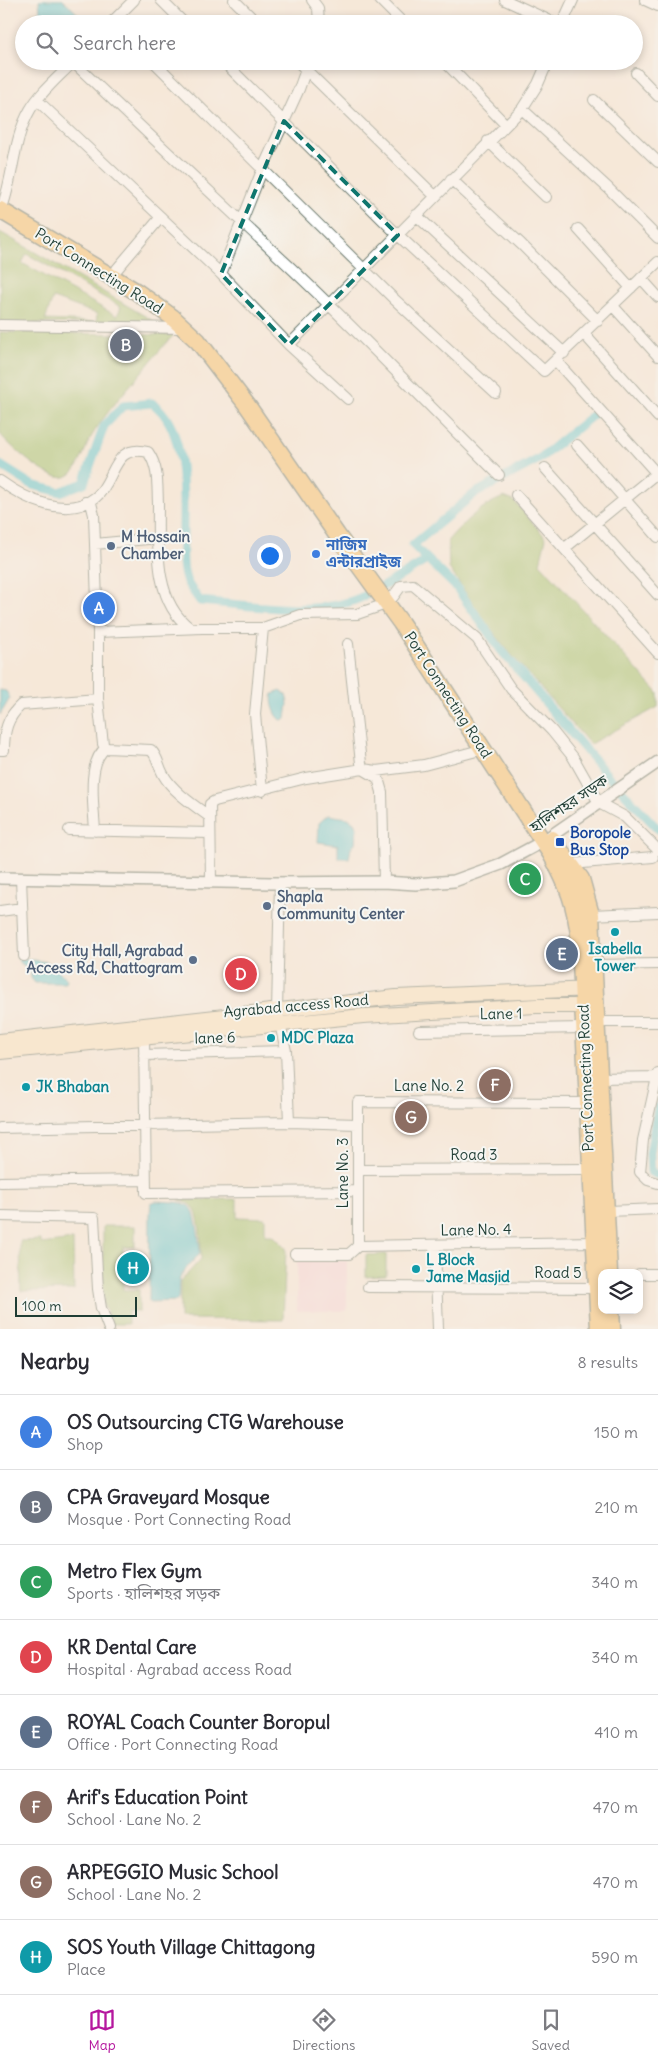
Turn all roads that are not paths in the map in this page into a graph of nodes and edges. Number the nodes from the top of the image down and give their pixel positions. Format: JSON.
{"nodes":[{"id":1,"x":134,"y":0,"type":"edge"},
{"id":2,"x":161,"y":0,"type":"edge"},
{"id":3,"x":234,"y":0,"type":"edge"},
{"id":4,"x":312,"y":0,"type":"edge"},
{"id":5,"x":380,"y":0,"type":"edge"},
{"id":6,"x":505,"y":0,"type":"edge"},
{"id":7,"x":573,"y":0,"type":"edge"},
{"id":8,"x":645,"y":0,"type":"edge"},
{"id":9,"x":658,"y":6,"type":"edge"},
{"id":10,"x":120,"y":15,"type":"edge"},
{"id":11,"x":176,"y":15,"type":"edge"},
{"id":12,"x":249,"y":15,"type":"edge"},
{"id":13,"x":318,"y":15,"type":"edge"},
{"id":14,"x":395,"y":15,"type":"edge"},
{"id":15,"x":538,"y":15,"type":"edge"},
{"id":16,"x":566,"y":15,"type":"edge"},
{"id":17,"x":66,"y":70,"type":"edge"},
{"id":18,"x":82,"y":70,"type":"edge"},
{"id":19,"x":162,"y":70,"type":"edge"},
{"id":20,"x":232,"y":70,"type":"edge"},
{"id":21,"x":305,"y":70,"type":"edge"},
{"id":22,"x":311,"y":70,"type":"edge"},
{"id":23,"x":453,"y":70,"type":"edge"},
{"id":24,"x":544,"y":70,"type":"edge"},
{"id":25,"x":636,"y":73,"type":"dead end"},
{"id":26,"x":658,"y":96,"type":"edge"},
{"id":27,"x":37,"y":100,"type":"junction"},
{"id":28,"x":594,"y":100,"type":"dead end"},
{"id":29,"x":522,"y":109,"type":"junction"},
{"id":30,"x":284,"y":121,"type":"junction"},
{"id":31,"x":504,"y":124,"type":"junction"},
{"id":32,"x":488,"y":141,"type":"junction"},
{"id":33,"x":658,"y":162,"type":"edge"},
{"id":34,"x":263,"y":168,"type":"junction"},
{"id":35,"x":451,"y":179,"type":"junction"},
{"id":36,"x":435,"y":196,"type":"junction"},
{"id":37,"x":546,"y":197,"type":"dead end"},
{"id":38,"x":1,"y":207,"type":"edge"},
{"id":39,"x":416,"y":215,"type":"junction"},
{"id":40,"x":161,"y":217,"type":"junction"},
{"id":41,"x":241,"y":224,"type":"junction"},
{"id":42,"x":578,"y":229,"type":"dead end"},
{"id":43,"x":398,"y":235,"type":"junction"},
{"id":44,"x":658,"y":238,"type":"edge"},
{"id":45,"x":658,"y":262,"type":"edge"},
{"id":46,"x":364,"y":268,"type":"junction"},
{"id":47,"x":117,"y":269,"type":"junction"},
{"id":48,"x":221,"y":274,"type":"junction"},
{"id":49,"x":641,"y":278,"type":"junction"},
{"id":50,"x":631,"y":288,"type":"junction"},
{"id":51,"x":658,"y":296,"type":"edge"},
{"id":52,"x":327,"y":306,"type":"junction"},
{"id":53,"x":613,"y":306,"type":"junction"},
{"id":54,"x":598,"y":321,"type":"junction"},
{"id":55,"x":0,"y":325,"type":"edge"},
{"id":56,"x":184,"y":328,"type":"junction"},
{"id":57,"x":584,"y":334,"type":"junction"},
{"id":58,"x":289,"y":345,"type":"junction"},
{"id":59,"x":564,"y":353,"type":"junction"},
{"id":60,"x":658,"y":356,"type":"edge"},
{"id":61,"x":556,"y":361,"type":"junction"},
{"id":62,"x":496,"y":393,"type":"dead end"},
{"id":63,"x":348,"y":399,"type":"dead end"},
{"id":64,"x":658,"y":417,"type":"edge"},
{"id":65,"x":577,"y":445,"type":"dead end"},
{"id":66,"x":545,"y":468,"type":"dead end"},
{"id":67,"x":657,"y":473,"type":"edge"},
{"id":68,"x":499,"y":475,"type":"dead end"},
{"id":69,"x":0,"y":481,"type":"edge"},
{"id":70,"x":516,"y":495,"type":"dead end"},
{"id":71,"x":624,"y":499,"type":"junction"},
{"id":72,"x":86,"y":502,"type":"junction"},
{"id":73,"x":595,"y":523,"type":"junction"},
{"id":74,"x":658,"y":537,"type":"edge"},
{"id":75,"x":158,"y":538,"type":"junction"},
{"id":76,"x":95,"y":544,"type":"junction"},
{"id":77,"x":565,"y":548,"type":"junction"},
{"id":78,"x":369,"y":572,"type":"junction"},
{"id":79,"x":658,"y":595,"type":"edge"},
{"id":80,"x":388,"y":599,"type":"junction"},
{"id":81,"x":190,"y":628,"type":"junction"},
{"id":82,"x":263,"y":628,"type":"junction"},
{"id":83,"x":98,"y":632,"type":"junction"},
{"id":84,"x":348,"y":644,"type":"dead end"},
{"id":85,"x":658,"y":652,"type":"edge"},
{"id":86,"x":98,"y":700,"type":"junction"},
{"id":87,"x":106,"y":748,"type":"junction"},
{"id":88,"x":484,"y":749,"type":"junction"},
{"id":89,"x":0,"y":750,"type":"edge"},
{"id":90,"x":658,"y":762,"type":"edge"},
{"id":91,"x":363,"y":769,"type":"junction"},
{"id":92,"x":262,"y":791,"type":"junction"},
{"id":93,"x":599,"y":803,"type":"junction"},
{"id":94,"x":210,"y":817,"type":"junction"},
{"id":95,"x":69,"y":830,"type":"dead end"},
{"id":96,"x":94,"y":831,"type":"junction"},
{"id":97,"x":210,"y":833,"type":"junction"},
{"id":98,"x":546,"y":839,"type":"junction"},
{"id":99,"x":656,"y":854,"type":"edge"},
{"id":100,"x":571,"y":864,"type":"junction"},
{"id":101,"x":0,"y":878,"type":"edge"},
{"id":102,"x":21,"y":878,"type":"junction"},
{"id":103,"x":211,"y":881,"type":"junction"},
{"id":104,"x":384,"y":882,"type":"junction"},
{"id":105,"x":280,"y":883,"type":"junction"},
{"id":106,"x":22,"y":908,"type":"junction"},
{"id":107,"x":0,"y":911,"type":"edge"},
{"id":108,"x":658,"y":912,"type":"edge"},
{"id":109,"x":591,"y":915,"type":"junction"},
{"id":110,"x":24,"y":956,"type":"dead end"},
{"id":111,"x":658,"y":964,"type":"edge"},
{"id":112,"x":594,"y":965,"type":"junction"},
{"id":113,"x":589,"y":989,"type":"junction"},
{"id":114,"x":277,"y":1010,"type":"junction"},
{"id":115,"x":590,"y":1016,"type":"junction"},
{"id":116,"x":658,"y":1022,"type":"edge"},
{"id":117,"x":280,"y":1024,"type":"junction"},
{"id":118,"x":419,"y":1031,"type":"dead end"},
{"id":119,"x":144,"y":1036,"type":"junction"},
{"id":120,"x":0,"y":1041,"type":"edge"},
{"id":121,"x":0,"y":1052,"type":"edge"},
{"id":122,"x":286,"y":1052,"type":"junction"},
{"id":123,"x":144,"y":1055,"type":"junction"},
{"id":124,"x":658,"y":1073,"type":"edge"},
{"id":125,"x":658,"y":1077,"type":"edge"},
{"id":126,"x":599,"y":1078,"type":"junction"},
{"id":127,"x":360,"y":1101,"type":"joint"},
{"id":128,"x":587,"y":1102,"type":"junction"},
{"id":129,"x":289,"y":1122,"type":"junction"},
{"id":130,"x":144,"y":1124,"type":"junction"},
{"id":131,"x":358,"y":1124,"type":"junction"},
{"id":132,"x":0,"y":1128,"type":"edge"},
{"id":133,"x":590,"y":1169,"type":"junction"},
{"id":134,"x":358,"y":1170,"type":"junction"},
{"id":135,"x":145,"y":1180,"type":"junction"},
{"id":136,"x":0,"y":1182,"type":"edge"},
{"id":137,"x":658,"y":1183,"type":"edge"},
{"id":138,"x":358,"y":1191,"type":"junction"},
{"id":139,"x":658,"y":1209,"type":"edge"},
{"id":140,"x":608,"y":1211,"type":"junction"},
{"id":141,"x":0,"y":1216,"type":"edge"},
{"id":142,"x":595,"y":1242,"type":"junction"},
{"id":143,"x":358,"y":1246,"type":"junction"},
{"id":144,"x":435,"y":1246,"type":"junction"},
{"id":145,"x":295,"y":1254,"type":"dead end"},
{"id":146,"x":609,"y":1269,"type":"edge"},
{"id":147,"x":643,"y":1274,"type":"edge"},
{"id":148,"x":658,"y":1274,"type":"edge"},
{"id":149,"x":368,"y":1287,"type":"dead end"},
{"id":150,"x":437,"y":1287,"type":"junction"},
{"id":151,"x":597,"y":1288,"type":"junction"},
{"id":152,"x":611,"y":1314,"type":"edge"},
{"id":153,"x":109,"y":1329,"type":"edge"},
{"id":154,"x":438,"y":1329,"type":"edge"},
{"id":155,"x":599,"y":1329,"type":"edge"},
{"id":156,"x":612,"y":1329,"type":"edge"}],
"edges":[{"from":1,"to":10,"type":"street"},
{"from":2,"to":11,"type":"street"},
{"from":3,"to":12,"type":"street"},
{"from":4,"to":13,"type":"street"},
{"from":5,"to":14,"type":"street"},
{"from":6,"to":15,"type":"street"},
{"from":7,"to":16,"type":"street"},
{"from":8,"to":9,"type":"street"},
{"from":17,"to":27,"type":"street"},
{"from":18,"to":41,"type":"street"},
{"from":19,"to":34,"type":"street"},
{"from":20,"to":30,"type":"street"},
{"from":21,"to":30,"type":"street"},
{"from":22,"to":36,"type":"street"},
{"from":23,"to":31,"type":"street"},
{"from":24,"to":29,"type":"street"},
{"from":25,"to":26,"type":"street"},
{"from":27,"to":38,"type":"street"},
{"from":27,"to":40,"type":"street"},
{"from":28,"to":33,"type":"street"},
{"from":29,"to":31,"type":"street"},
{"from":29,"to":44,"type":"street"},
{"from":30,"to":34,"type":"street"},
{"from":30,"to":43,"type":"street"},
{"from":31,"to":32,"type":"street"},
{"from":32,"to":35,"type":"street"},
{"from":32,"to":37,"type":"street"},
{"from":34,"to":41,"type":"street"},
{"from":34,"to":46,"type":"street"},
{"from":35,"to":36,"type":"street"},
{"from":35,"to":54,"type":"street"},
{"from":36,"to":39,"type":"street"},
{"from":38,"to":47,"type":"highway","name":"Port Connecting Road"},
{"from":38,"to":56,"type":"highway","name":"Port Connecting Road"},
{"from":39,"to":43,"type":"street"},
{"from":39,"to":59,"type":"street"},
{"from":40,"to":47,"type":"street"},
{"from":40,"to":48,"type":"street"},
{"from":41,"to":48,"type":"street"},
{"from":41,"to":52,"type":"street"},
{"from":42,"to":50,"type":"street"},
{"from":43,"to":46,"type":"street"},
{"from":43,"to":61,"type":"street"},
{"from":45,"to":49,"type":"street"},
{"from":46,"to":52,"type":"street"},
{"from":46,"to":62,"type":"street"},
{"from":47,"to":78,"type":"highway","name":"Port Connecting Road"},
{"from":48,"to":58,"type":"street"},
{"from":49,"to":50,"type":"street"},
{"from":49,"to":51,"type":"street"},
{"from":50,"to":53,"type":"street"},
{"from":52,"to":58,"type":"street"},
{"from":52,"to":68,"type":"street"},
{"from":53,"to":54,"type":"street"},
{"from":53,"to":60,"type":"street"},
{"from":54,"to":57,"type":"street"},
{"from":55,"to":56,"type":"street"},
{"from":56,"to":78,"type":"highway","name":"Port Connecting Road"},
{"from":57,"to":59,"type":"street"},
{"from":57,"to":64,"type":"street"},
{"from":58,"to":63,"type":"street"},
{"from":59,"to":61,"type":"street"},
{"from":61,"to":67,"type":"street"},
{"from":65,"to":71,"type":"street"},
{"from":66,"to":73,"type":"street"},
{"from":67,"to":71,"type":"street"},
{"from":69,"to":72,"type":"street"},
{"from":70,"to":77,"type":"street"},
{"from":71,"to":73,"type":"street"},
{"from":71,"to":74,"type":"street"},
{"from":72,"to":75,"type":"street"},
{"from":72,"to":76,"type":"street"},
{"from":73,"to":77,"type":"street"},
{"from":73,"to":79,"type":"street"},
{"from":75,"to":76,"type":"street"},
{"from":75,"to":81,"type":"street"},
{"from":76,"to":83,"type":"street"},
{"from":77,"to":85,"type":"street"},
{"from":78,"to":80,"type":"highway","name":"Port Connecting Road"},
{"from":80,"to":82,"type":"street"},
{"from":80,"to":88,"type":"highway","name":"Port Connecting Road"},
{"from":80,"to":93,"type":"street"},
{"from":80,"to":98,"type":"highway","name":"Port Connecting Road"},
{"from":81,"to":82,"type":"street"},
{"from":81,"to":83,"type":"street"},
{"from":82,"to":92,"type":"street"},
{"from":83,"to":86,"type":"street"},
{"from":84,"to":91,"type":"street"},
{"from":86,"to":87,"type":"street"},
{"from":86,"to":89,"type":"street"},
{"from":87,"to":94,"type":"street"},
{"from":87,"to":96,"type":"street"},
{"from":88,"to":91,"type":"street"},
{"from":88,"to":98,"type":"highway","name":"Port Connecting Road"},
{"from":90,"to":93,"type":"street","name":"হালিশহর সড়ক"},
{"from":91,"to":92,"type":"street"},
{"from":91,"to":104,"type":"street"},
{"from":92,"to":94,"type":"street"},
{"from":93,"to":98,"type":"street","name":"হালিশহর সড়ক"},
{"from":93,"to":99,"type":"street"},
{"from":94,"to":97,"type":"street"},
{"from":95,"to":96,"type":"street"},
{"from":96,"to":97,"type":"street"},
{"from":97,"to":103,"type":"street"},
{"from":98,"to":100,"type":"highway","name":"Port Connecting Road"},
{"from":98,"to":104,"type":"street","name":"হালিশহর সড়ক"},
{"from":98,"to":113,"type":"highway","name":"Port Connecting Road"},
{"from":99,"to":100,"type":"street"},
{"from":100,"to":109,"type":"highway","name":"Port Connecting Road"},
{"from":101,"to":102,"type":"street","name":"হালিশহর সড়ক"},
{"from":102,"to":103,"type":"street","name":"হালিশহর সড়ক"},
{"from":102,"to":106,"type":"street"},
{"from":103,"to":105,"type":"street","name":"হালিশহর সড়ক"},
{"from":104,"to":105,"type":"street","name":"হালিশহর সড়ক"},
{"from":105,"to":114,"type":"street"},
{"from":106,"to":107,"type":"street"},
{"from":106,"to":110,"type":"street"},
{"from":108,"to":109,"type":"street"},
{"from":109,"to":112,"type":"highway","name":"Port Connecting Road"},
{"from":111,"to":112,"type":"street"},
{"from":112,"to":113,"type":"highway","name":"Port Connecting Road"},
{"from":113,"to":114,"type":"main road","name":"Agrabad access Road"},
{"from":113,"to":115,"type":"highway","name":"Port Connecting Road"},
{"from":114,"to":117,"type":"street"},
{"from":114,"to":120,"type":"main road","name":"Agrabad access Road"},
{"from":115,"to":116,"type":"street","name":"Lane 1"},
{"from":115,"to":117,"type":"main road","name":"Agrabad access Road"},
{"from":115,"to":118,"type":"street","name":"Lane 1"},
{"from":115,"to":126,"type":"highway","name":"Port Connecting Road"},
{"from":115,"to":128,"type":"highway","name":"Port Connecting Road"},
{"from":117,"to":119,"type":"main road","name":"Agrabad access Road"},
{"from":117,"to":122,"type":"street"},
{"from":119,"to":121,"type":"main road","name":"Agrabad access Road"},
{"from":119,"to":123,"type":"street"},
{"from":122,"to":123,"type":"street","name":"lane 6"},
{"from":122,"to":129,"type":"street"},
{"from":123,"to":130,"type":"street"},
{"from":124,"to":137,"type":"street"},
{"from":125,"to":126,"type":"street"},
{"from":126,"to":140,"type":"highway","name":"Port Connecting Road"},
{"from":127,"to":128,"type":"street","name":"Lane No. 2"},
{"from":127,"to":131,"type":"street","name":"Lane No. 3"},
{"from":128,"to":133,"type":"highway","name":"Port Connecting Road"},
{"from":129,"to":130,"type":"street"},
{"from":129,"to":131,"type":"street"},
{"from":130,"to":132,"type":"street"},
{"from":130,"to":135,"type":"street"},
{"from":131,"to":134,"type":"street","name":"Lane No. 3"},
{"from":133,"to":134,"type":"street","name":"Road 3"},
{"from":133,"to":142,"type":"highway","name":"Port Connecting Road"},
{"from":134,"to":138,"type":"street","name":"Lane No. 3"},
{"from":135,"to":136,"type":"street"},
{"from":135,"to":138,"type":"street"},
{"from":138,"to":143,"type":"street","name":"Lane No. 3"},
{"from":139,"to":140,"type":"street"},
{"from":140,"to":146,"type":"highway","name":"Port Connecting Road"},
{"from":141,"to":153,"type":"street"},
{"from":142,"to":144,"type":"street","name":"Lane No. 4"},
{"from":142,"to":151,"type":"highway","name":"Port Connecting Road"},
{"from":143,"to":144,"type":"street","name":"Lane No. 4"},
{"from":143,"to":145,"type":"street"},
{"from":144,"to":150,"type":"street"},
{"from":147,"to":148,"type":"street"},
{"from":149,"to":150,"type":"street","name":"Road 5"},
{"from":150,"to":151,"type":"street","name":"Road 5"},
{"from":150,"to":154,"type":"street"},
{"from":151,"to":155,"type":"highway","name":"Port Connecting Road"},
{"from":152,"to":156,"type":"highway"}]}
